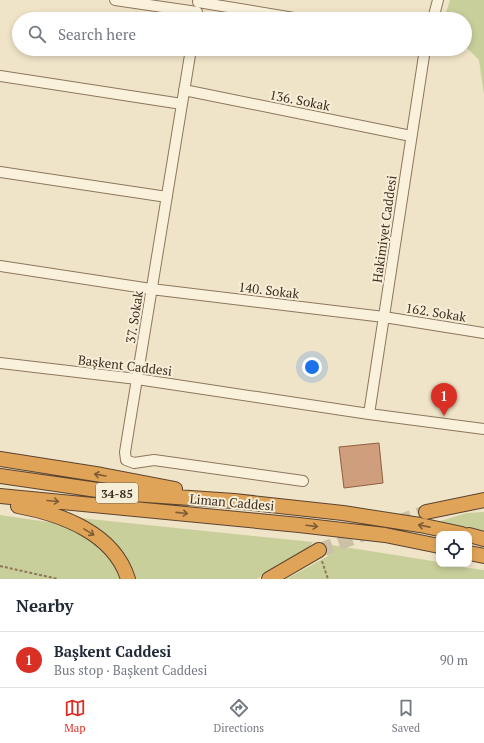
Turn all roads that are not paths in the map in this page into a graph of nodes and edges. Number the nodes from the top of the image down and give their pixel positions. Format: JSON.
{"nodes":[{"id":1,"x":115,"y":0,"type":"edge"},
{"id":2,"x":438,"y":0,"type":"edge"},
{"id":3,"x":197,"y":8,"type":"edge"},
{"id":4,"x":234,"y":12,"type":"edge"},
{"id":5,"x":435,"y":12,"type":"edge"},
{"id":6,"x":190,"y":56,"type":"edge"},
{"id":7,"x":424,"y":56,"type":"edge"},
{"id":8,"x":0,"y":76,"type":"edge"},
{"id":9,"x":184,"y":90,"type":"junction"},
{"id":10,"x":182,"y":104,"type":"junction"},
{"id":11,"x":411,"y":136,"type":"junction"},
{"id":12,"x":0,"y":172,"type":"edge"},
{"id":13,"x":166,"y":197,"type":"junction"},
{"id":14,"x":0,"y":266,"type":"edge"},
{"id":15,"x":151,"y":289,"type":"junction"},
{"id":16,"x":384,"y":317,"type":"junction"},
{"id":17,"x":484,"y":333,"type":"edge"},
{"id":18,"x":0,"y":363,"type":"edge"},
{"id":19,"x":137,"y":379,"type":"junction"},
{"id":20,"x":369,"y":414,"type":"junction"},
{"id":21,"x":484,"y":428,"type":"edge"},
{"id":22,"x":0,"y":459,"type":"edge"},
{"id":23,"x":0,"y":476,"type":"edge"},
{"id":24,"x":303,"y":481,"type":"dead end"},
{"id":25,"x":0,"y":496,"type":"edge"},
{"id":26,"x":484,"y":500,"type":"edge"},
{"id":27,"x":234,"y":501,"type":"junction"},
{"id":28,"x":0,"y":503,"type":"edge"},
{"id":29,"x":426,"y":512,"type":"tunnel mouth"},
{"id":30,"x":448,"y":531,"type":"edge"},
{"id":31,"x":472,"y":536,"type":"edge"},
{"id":32,"x":484,"y":539,"type":"edge"},
{"id":33,"x":436,"y":545,"type":"edge"},
{"id":34,"x":319,"y":550,"type":"tunnel mouth"},
{"id":35,"x":472,"y":554,"type":"edge"},
{"id":36,"x":484,"y":556,"type":"edge"},
{"id":37,"x":128,"y":579,"type":"edge"},
{"id":38,"x":269,"y":579,"type":"edge"}],
"edges":[{"from":1,"to":3,"type":"street"},
{"from":2,"to":5,"type":"street"},
{"from":3,"to":4,"type":"street"},
{"from":6,"to":9,"type":"street","name":"37. Sokak"},
{"from":7,"to":11,"type":"street","name":"Hakimiyet Caddesi"},
{"from":8,"to":10,"type":"street"},
{"from":9,"to":10,"type":"street","name":"37. Sokak"},
{"from":9,"to":11,"type":"street","name":"136. Sokak"},
{"from":10,"to":13,"type":"street","name":"37. Sokak"},
{"from":11,"to":16,"type":"street","name":"Hakimiyet Caddesi"},
{"from":12,"to":13,"type":"street"},
{"from":13,"to":15,"type":"street","name":"37. Sokak"},
{"from":14,"to":15,"type":"street","name":"140. Sokak"},
{"from":15,"to":16,"type":"street","name":"140. Sokak"},
{"from":15,"to":19,"type":"street","name":"37. Sokak"},
{"from":16,"to":17,"type":"street","name":"162. Sokak"},
{"from":16,"to":20,"type":"street","name":"Hakimiyet Caddesi"},
{"from":18,"to":19,"type":"street","name":"Başkent Caddesi"},
{"from":19,"to":20,"type":"street","name":"Başkent Caddesi"},
{"from":19,"to":24,"type":"street","name":"37. Sokak"},
{"from":20,"to":21,"type":"street","name":"Başkent Caddesi"},
{"from":27,"to":22,"type":"highway","one_way":true},
{"from":23,"to":27,"type":"highway","name":"Liman Caddesi","number":"34-85"},
{"from":25,"to":33,"type":"highway","name":"Liman Caddesi","one_way":true},
{"from":26,"to":29,"type":"highway"},
{"from":30,"to":27,"type":"highway","name":"Liman Caddesi","one_way":true},
{"from":28,"to":37,"type":"highway","one_way":true},
{"from":31,"to":32,"type":"highway"},
{"from":34,"to":38,"type":"highway"},
{"from":35,"to":36,"type":"highway"}]}
